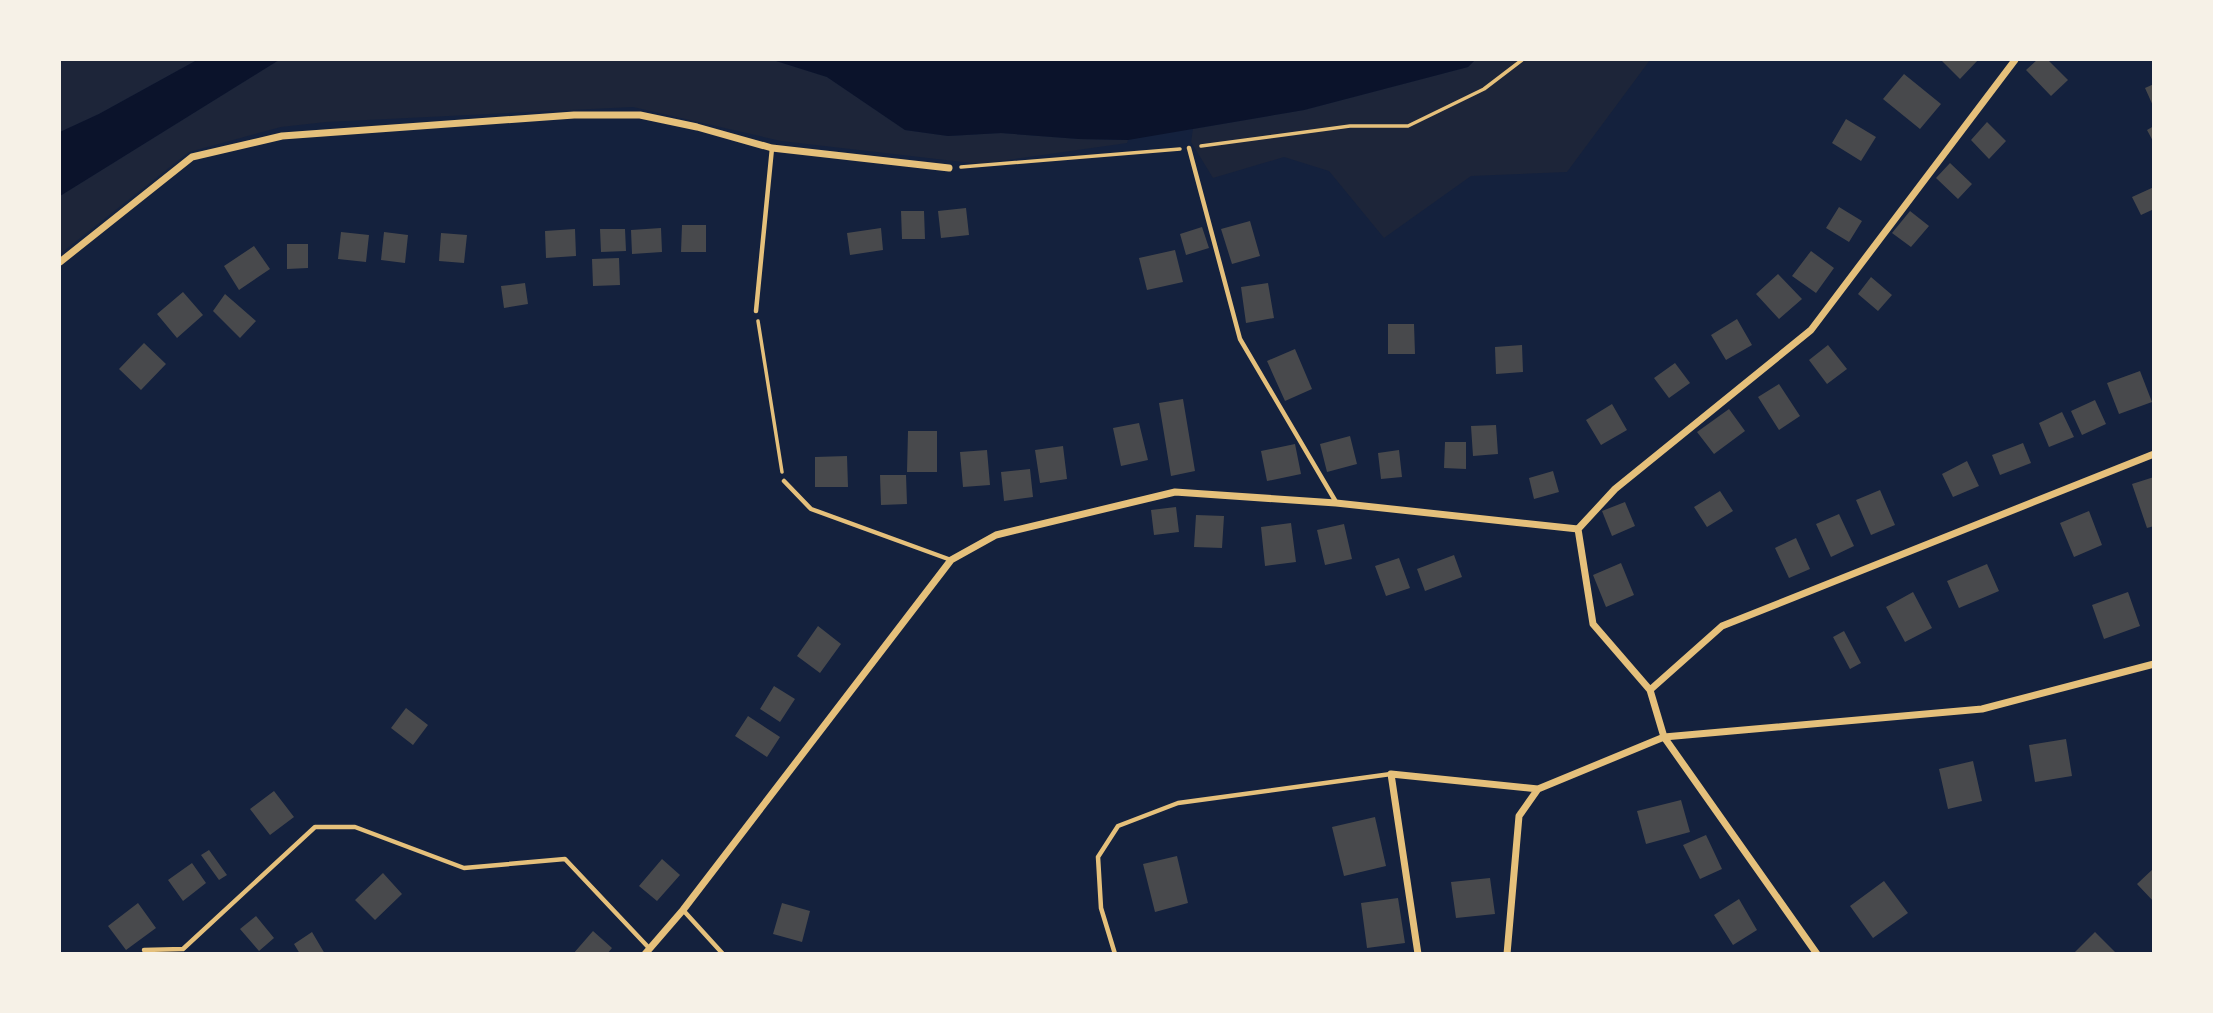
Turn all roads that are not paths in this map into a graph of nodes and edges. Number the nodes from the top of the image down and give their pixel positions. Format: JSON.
{"nodes":[{"id":1,"x":2015,"y":60,"type":"edge"},
{"id":2,"x":772,"y":148,"type":"junction"},
{"id":3,"x":1189,"y":148,"type":"road end"},
{"id":4,"x":949,"y":168,"type":"road end"},
{"id":5,"x":60,"y":262,"type":"edge"},
{"id":6,"x":756,"y":311,"type":"road end"},
{"id":7,"x":2154,"y":454,"type":"edge"},
{"id":8,"x":784,"y":481,"type":"road end"},
{"id":9,"x":1336,"y":503,"type":"junction"},
{"id":10,"x":1578,"y":529,"type":"junction"},
{"id":11,"x":951,"y":560,"type":"junction"},
{"id":12,"x":2154,"y":664,"type":"edge"},
{"id":13,"x":1650,"y":690,"type":"junction"},
{"id":14,"x":1664,"y":737,"type":"junction"},
{"id":15,"x":1391,"y":774,"type":"junction"},
{"id":16,"x":1538,"y":789,"type":"junction"},
{"id":17,"x":683,"y":910,"type":"junction"},
{"id":18,"x":144,"y":950,"type":"dead end"},
{"id":19,"x":647,"y":951,"type":"edge"},
{"id":20,"x":723,"y":954,"type":"edge"},
{"id":21,"x":1115,"y":954,"type":"edge"},
{"id":22,"x":1418,"y":954,"type":"edge"},
{"id":23,"x":1507,"y":954,"type":"edge"},
{"id":24,"x":1817,"y":954,"type":"edge"}],
"edges":[{"from":1,"to":10,"type":"street"},
{"from":2,"to":4,"type":"street"},
{"from":2,"to":5,"type":"street"},
{"from":2,"to":6,"type":"lane"},
{"from":3,"to":9,"type":"lane"},
{"from":7,"to":13,"type":"street"},
{"from":8,"to":11,"type":"lane"},
{"from":9,"to":10,"type":"street"},
{"from":9,"to":11,"type":"street"},
{"from":10,"to":13,"type":"street"},
{"from":11,"to":17,"type":"street"},
{"from":12,"to":14,"type":"street"},
{"from":13,"to":14,"type":"street"},
{"from":14,"to":16,"type":"street"},
{"from":14,"to":24,"type":"street"},
{"from":15,"to":16,"type":"street"},
{"from":15,"to":21,"type":"lane"},
{"from":15,"to":22,"type":"street"},
{"from":16,"to":23,"type":"street"},
{"from":17,"to":19,"type":"street"},
{"from":17,"to":20,"type":"lane"},
{"from":18,"to":19,"type":"lane"}]}
